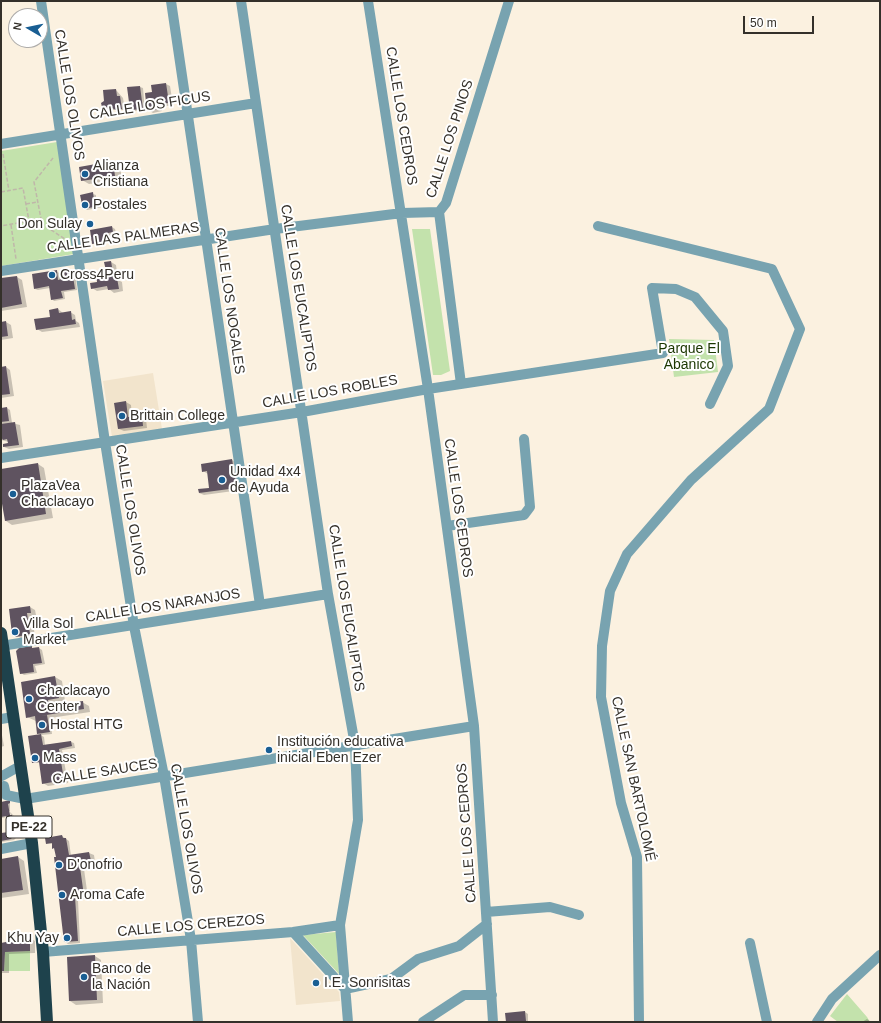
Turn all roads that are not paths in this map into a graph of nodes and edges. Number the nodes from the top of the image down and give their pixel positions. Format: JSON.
{"nodes":[{"id":1,"x":41,"y":1,"type":"edge"},
{"id":2,"x":171,"y":1,"type":"edge"},
{"id":3,"x":241,"y":1,"type":"edge"},
{"id":4,"x":368,"y":1,"type":"edge"},
{"id":5,"x":509,"y":1,"type":"edge"},
{"id":6,"x":256,"y":103,"type":"junction"},
{"id":7,"x":187,"y":114,"type":"junction"},
{"id":8,"x":60,"y":134,"type":"junction"},
{"id":9,"x":1,"y":144,"type":"edge"},
{"id":10,"x":439,"y":212,"type":"junction"},
{"id":11,"x":402,"y":213,"type":"junction"},
{"id":12,"x":598,"y":226,"type":"dead end"},
{"id":13,"x":274,"y":229,"type":"junction"},
{"id":14,"x":206,"y":240,"type":"junction"},
{"id":15,"x":78,"y":258,"type":"junction"},
{"id":16,"x":1,"y":271,"type":"edge"},
{"id":17,"x":461,"y":384,"type":"junction"},
{"id":18,"x":428,"y":389,"type":"junction"},
{"id":19,"x":710,"y":404,"type":"dead end"},
{"id":20,"x":302,"y":412,"type":"junction"},
{"id":21,"x":233,"y":422,"type":"junction"},
{"id":22,"x":524,"y":439,"type":"dead end"},
{"id":23,"x":105,"y":442,"type":"junction"},
{"id":24,"x":1,"y":458,"type":"edge"},
{"id":25,"x":447,"y":526,"type":"junction"},
{"id":26,"x":328,"y":594,"type":"junction"},
{"id":27,"x":260,"y":605,"type":"junction"},
{"id":28,"x":134,"y":626,"type":"junction"},
{"id":29,"x":1,"y":632,"type":"edge"},
{"id":30,"x":2,"y":646,"type":"edge"},
{"id":31,"x":13,"y":717,"type":"junction"},
{"id":32,"x":1,"y":719,"type":"edge"},
{"id":33,"x":474,"y":726,"type":"junction"},
{"id":34,"x":355,"y":745,"type":"junction"},
{"id":35,"x":20,"y":766,"type":"junction"},
{"id":36,"x":164,"y":776,"type":"junction"},
{"id":37,"x":25,"y":799,"type":"junction"},
{"id":38,"x":32,"y":843,"type":"junction"},
{"id":39,"x":1,"y":849,"type":"edge"},
{"id":40,"x":486,"y":912,"type":"junction"},
{"id":41,"x":579,"y":915,"type":"dead end"},
{"id":42,"x":487,"y":924,"type":"junction"},
{"id":43,"x":340,"y":926,"type":"junction"},
{"id":44,"x":293,"y":932,"type":"junction"},
{"id":45,"x":191,"y":940,"type":"junction"},
{"id":46,"x":750,"y":943,"type":"dead end"},
{"id":47,"x":43,"y":952,"type":"junction"},
{"id":48,"x":880,"y":955,"type":"edge"},
{"id":49,"x":345,"y":989,"type":"junction"},
{"id":50,"x":492,"y":995,"type":"junction"},
{"id":51,"x":47,"y":1022,"type":"edge"},
{"id":52,"x":198,"y":1022,"type":"edge"},
{"id":53,"x":348,"y":1022,"type":"edge"},
{"id":54,"x":423,"y":1022,"type":"edge"},
{"id":55,"x":493,"y":1022,"type":"edge"},
{"id":56,"x":639,"y":1022,"type":"edge"},
{"id":57,"x":767,"y":1022,"type":"edge"},
{"id":58,"x":817,"y":1022,"type":"edge"}],
"edges":[{"from":1,"to":8,"type":"street","name":"CALLE LOS OLIVOS"},
{"from":2,"to":7,"type":"street","name":"CALLE LOS NOGALES"},
{"from":3,"to":6,"type":"street","name":"CALLE LOS EUCALIPTOS"},
{"from":4,"to":11,"type":"street","name":"CALLE LOS CEDROS"},
{"from":5,"to":10,"type":"street","name":"CALLE LOS PINOS"},
{"from":6,"to":7,"type":"street","name":"CALLE LOS FICUS"},
{"from":6,"to":13,"type":"street","name":"CALLE LOS EUCALIPTOS"},
{"from":7,"to":8,"type":"street","name":"CALLE LOS FICUS"},
{"from":7,"to":14,"type":"street","name":"CALLE LOS NOGALES"},
{"from":8,"to":9,"type":"street","name":"CALLE LOS FICUS"},
{"from":8,"to":15,"type":"street","name":"CALLE LOS OLIVOS"},
{"from":10,"to":11,"type":"street","name":"CALLE LAS PALMERAS"},
{"from":10,"to":17,"type":"street","name":"CALLE LOS PINOS"},
{"from":11,"to":13,"type":"street","name":"CALLE LAS PALMERAS"},
{"from":11,"to":18,"type":"street","name":"CALLE LOS CEDROS"},
{"from":12,"to":56,"type":"street","name":"CALLE SAN BARTOLOMÉ"},
{"from":13,"to":14,"type":"street","name":"CALLE LAS PALMERAS"},
{"from":13,"to":20,"type":"street","name":"CALLE LOS EUCALIPTOS"},
{"from":14,"to":15,"type":"street","name":"CALLE LAS PALMERAS"},
{"from":14,"to":21,"type":"street","name":"CALLE LOS NOGALES"},
{"from":15,"to":16,"type":"street","name":"CALLE LAS PALMERAS"},
{"from":15,"to":23,"type":"street","name":"CALLE LOS OLIVOS"},
{"from":17,"to":18,"type":"street","name":"CALLE LOS ROBLES"},
{"from":17,"to":19,"type":"street","name":"CALLE LOS ROBLES"},
{"from":18,"to":20,"type":"street","name":"CALLE LOS ROBLES"},
{"from":18,"to":25,"type":"street","name":"CALLE LOS CEDROS"},
{"from":20,"to":21,"type":"street","name":"CALLE LOS ROBLES"},
{"from":20,"to":26,"type":"street","name":"CALLE LOS EUCALIPTOS"},
{"from":21,"to":23,"type":"street","name":"CALLE LOS ROBLES"},
{"from":21,"to":27,"type":"street","name":"CALLE LOS NOGALES"},
{"from":22,"to":25,"type":"street"},
{"from":23,"to":24,"type":"street","name":"CALLE LOS ROBLES"},
{"from":23,"to":28,"type":"street","name":"CALLE LOS OLIVOS"},
{"from":25,"to":33,"type":"street","name":"CALLE LOS CEDROS"},
{"from":26,"to":27,"type":"street","name":"CALLE LOS NARANJOS"},
{"from":26,"to":34,"type":"street","name":"CALLE LOS EUCALIPTOS"},
{"from":27,"to":28,"type":"street","name":"CALLE LOS NARANJOS"},
{"from":28,"to":30,"type":"street","name":"CALLE LOS NARANJOS"},
{"from":28,"to":36,"type":"street","name":"CALLE LOS OLIVOS"},
{"from":29,"to":30,"type":"highway","number":"PE-22"},
{"from":30,"to":31,"type":"highway","number":"PE-22"},
{"from":31,"to":32,"type":"street"},
{"from":31,"to":35,"type":"highway","number":"PE-22"},
{"from":33,"to":34,"type":"street","name":"CALLE SAUCES"},
{"from":33,"to":40,"type":"street","name":"CALLE LOS CEDROS"},
{"from":34,"to":36,"type":"street","name":"CALLE SAUCES"},
{"from":34,"to":43,"type":"street","name":"CALLE LOS EUCALIPTOS"},
{"from":35,"to":37,"type":"highway","number":"PE-22"},
{"from":35,"to":37,"type":"street"},
{"from":36,"to":37,"type":"street","name":"CALLE SAUCES"},
{"from":36,"to":45,"type":"street","name":"CALLE LOS OLIVOS"},
{"from":37,"to":38,"type":"highway","number":"PE-22"},
{"from":38,"to":39,"type":"street"},
{"from":38,"to":47,"type":"highway","number":"PE-22"},
{"from":40,"to":41,"type":"street"},
{"from":40,"to":42,"type":"street","name":"CALLE LOS CEDROS"},
{"from":42,"to":49,"type":"street"},
{"from":42,"to":50,"type":"street","name":"CALLE LOS CEDROS"},
{"from":43,"to":44,"type":"street","name":"CALLE LOS CEREZOS"},
{"from":43,"to":49,"type":"street","name":"CALLE LOS EUCALIPTOS"},
{"from":44,"to":45,"type":"street","name":"CALLE LOS CEREZOS"},
{"from":44,"to":49,"type":"street"},
{"from":45,"to":47,"type":"street","name":"CALLE LOS CEREZOS"},
{"from":45,"to":52,"type":"street","name":"CALLE LOS OLIVOS"},
{"from":46,"to":57,"type":"street"},
{"from":47,"to":51,"type":"highway","number":"PE-22"},
{"from":48,"to":58,"type":"street"},
{"from":49,"to":53,"type":"street","name":"CALLE LOS EUCALIPTOS"},
{"from":50,"to":54,"type":"street"},
{"from":50,"to":55,"type":"street","name":"CALLE LOS CEDROS"}]}
